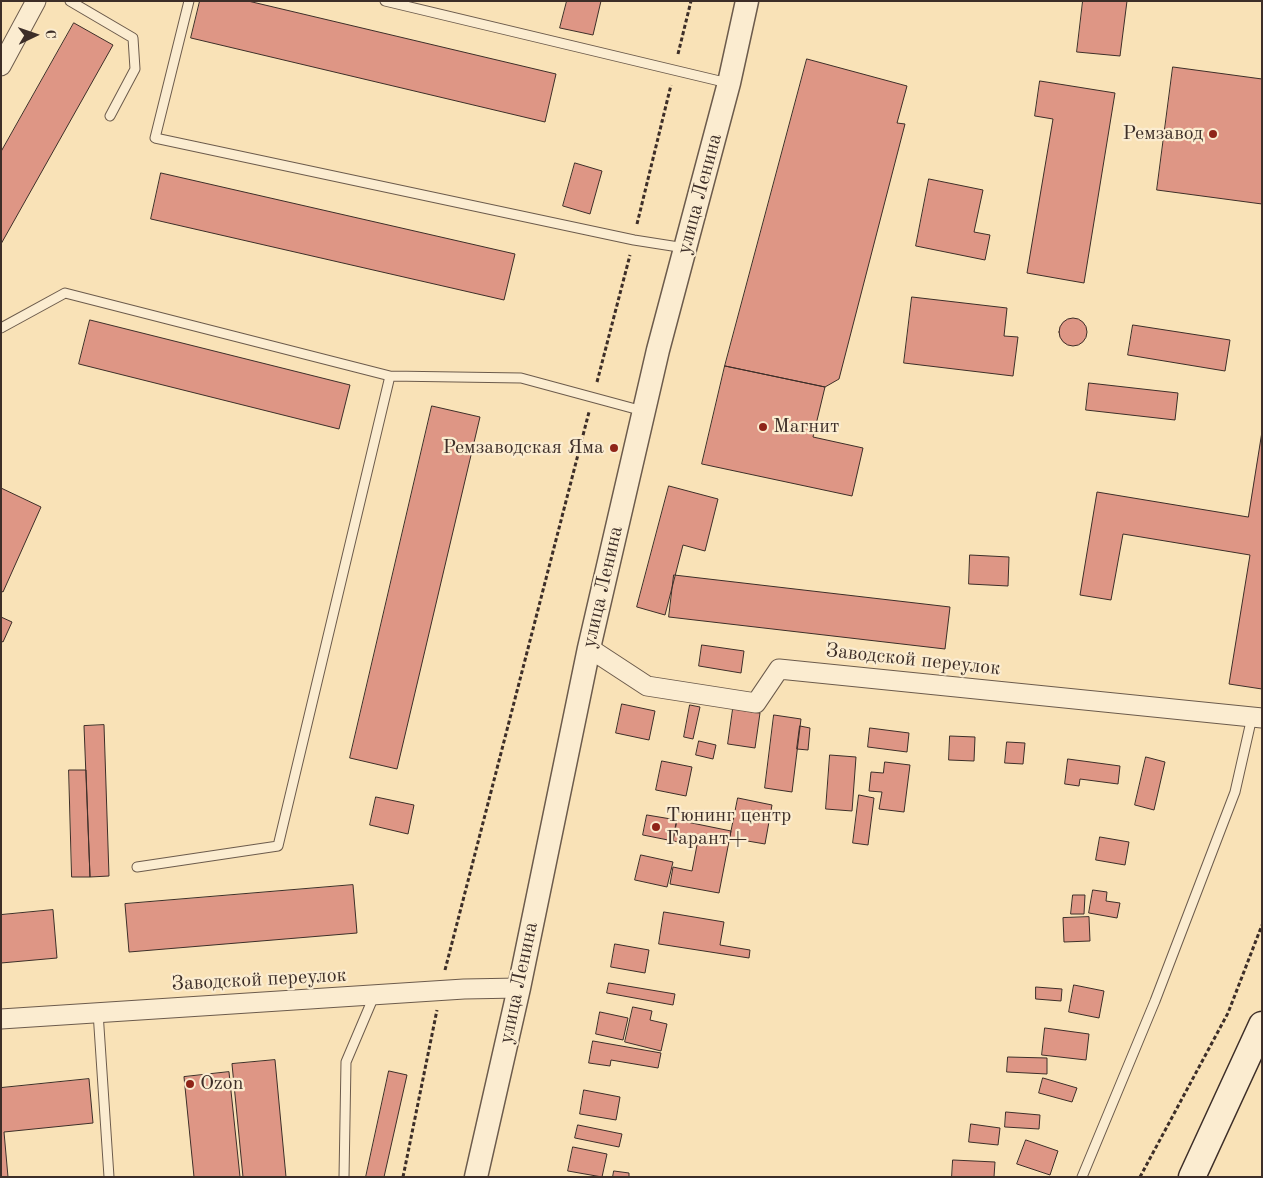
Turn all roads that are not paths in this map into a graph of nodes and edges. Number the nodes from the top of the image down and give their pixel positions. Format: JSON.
{"nodes":[{"id":1,"x":36,"y":1,"type":"edge"},
{"id":2,"x":70,"y":1,"type":"edge"},
{"id":3,"x":189,"y":1,"type":"edge"},
{"id":4,"x":385,"y":1,"type":"edge"},
{"id":5,"x":747,"y":1,"type":"edge"},
{"id":6,"x":1,"y":66,"type":"edge"},
{"id":7,"x":729,"y":83,"type":"junction"},
{"id":8,"x":110,"y":116,"type":"dead end"},
{"id":9,"x":686,"y":248,"type":"junction"},
{"id":10,"x":1,"y":328,"type":"edge"},
{"id":11,"x":390,"y":376,"type":"junction"},
{"id":12,"x":644,"y":411,"type":"junction"},
{"id":13,"x":589,"y":648,"type":"junction"},
{"id":14,"x":1257,"y":717,"type":"edge"},
{"id":15,"x":137,"y":868,"type":"dead end"},
{"id":16,"x":519,"y":988,"type":"junction"},
{"id":17,"x":374,"y":996,"type":"junction"},
{"id":18,"x":98,"y":1012,"type":"junction"},
{"id":19,"x":1,"y":1019,"type":"edge"},
{"id":20,"x":1262,"y":1025,"type":"edge"},
{"id":21,"x":109,"y":1177,"type":"edge"},
{"id":22,"x":344,"y":1177,"type":"edge"},
{"id":23,"x":476,"y":1177,"type":"edge"},
{"id":24,"x":1082,"y":1177,"type":"edge"},
{"id":25,"x":1192,"y":1177,"type":"edge"}],
"edges":[{"from":1,"to":6,"type":"street"},
{"from":2,"to":8,"type":"lane"},
{"from":3,"to":9,"type":"lane"},
{"from":4,"to":7,"type":"lane"},
{"from":5,"to":7,"type":"street","name":"улица Ленина"},
{"from":7,"to":9,"type":"street","name":"улица Ленина"},
{"from":9,"to":12,"type":"street","name":"улица Ленина"},
{"from":10,"to":11,"type":"lane"},
{"from":11,"to":12,"type":"lane"},
{"from":11,"to":15,"type":"lane"},
{"from":12,"to":13,"type":"street","name":"улица Ленина"},
{"from":13,"to":14,"type":"street","name":"Заводской переулок"},
{"from":13,"to":16,"type":"street","name":"улица Ленина"},
{"from":14,"to":24,"type":"lane"},
{"from":16,"to":17,"type":"street","name":"Заводской переулок"},
{"from":16,"to":23,"type":"street","name":"улица Ленина"},
{"from":17,"to":18,"type":"street","name":"Заводской переулок"},
{"from":17,"to":22,"type":"lane"},
{"from":18,"to":19,"type":"street","name":"Заводской переулок"},
{"from":18,"to":21,"type":"lane"},
{"from":20,"to":25,"type":"main road"}]}
